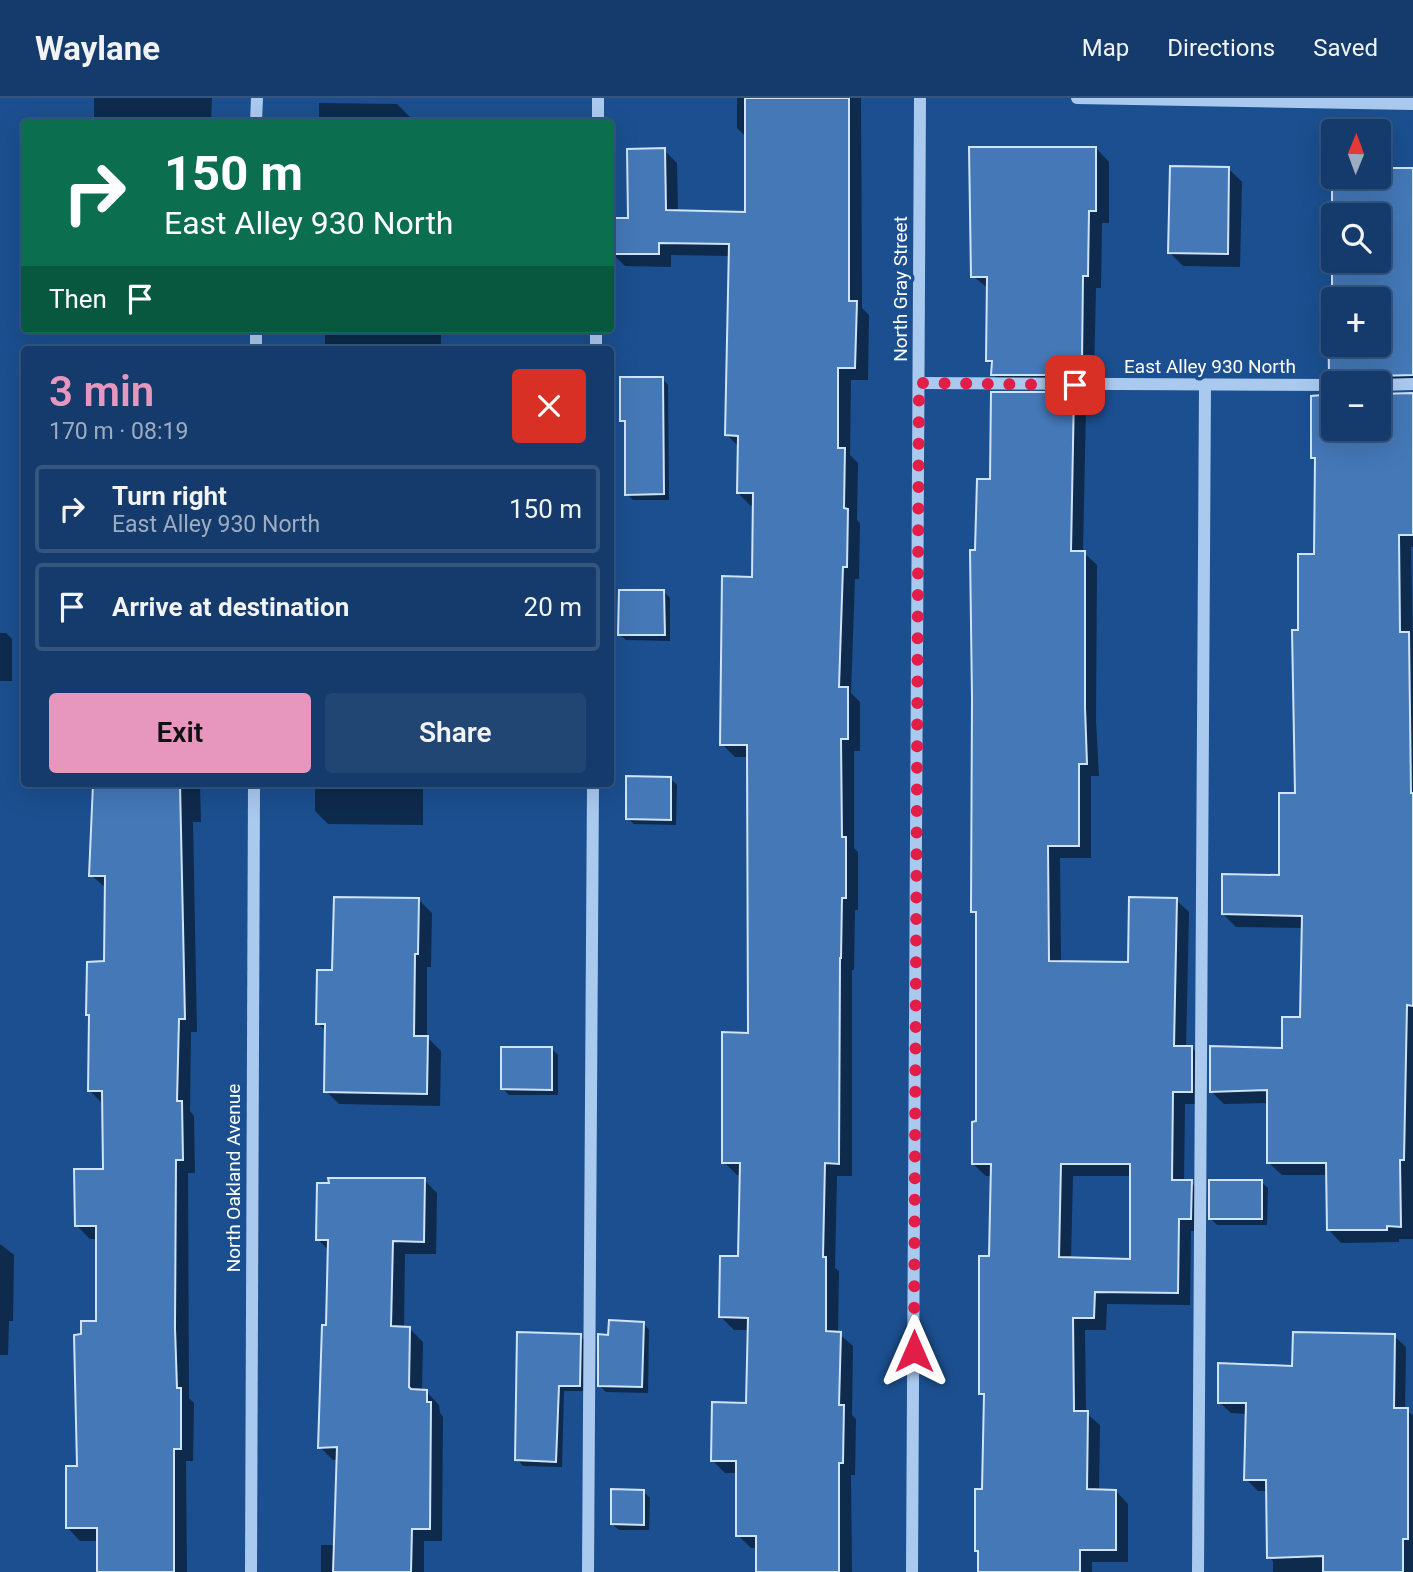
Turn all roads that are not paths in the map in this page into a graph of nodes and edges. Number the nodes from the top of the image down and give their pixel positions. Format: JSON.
{"nodes":[{"id":1,"x":257,"y":98,"type":"edge"},
{"id":2,"x":598,"y":98,"type":"edge"},
{"id":3,"x":920,"y":98,"type":"edge"},
{"id":4,"x":1077,"y":98,"type":"edge"},
{"id":5,"x":1413,"y":104,"type":"edge"},
{"id":6,"x":256,"y":119,"type":"edge"},
{"id":7,"x":597,"y":119,"type":"edge"},
{"id":8,"x":919,"y":383,"type":"junction"},
{"id":9,"x":1391,"y":384,"type":"edge"},
{"id":10,"x":1413,"y":384,"type":"edge"},
{"id":11,"x":1321,"y":385,"type":"edge"},
{"id":12,"x":1205,"y":386,"type":"junction"},
{"id":13,"x":254,"y":787,"type":"edge"},
{"id":14,"x":593,"y":787,"type":"edge"},
{"id":15,"x":251,"y":1572,"type":"edge"},
{"id":16,"x":588,"y":1572,"type":"edge"},
{"id":17,"x":912,"y":1572,"type":"edge"},
{"id":18,"x":1198,"y":1572,"type":"edge"}],
"edges":[{"from":1,"to":6,"type":"street"},
{"from":2,"to":7,"type":"street"},
{"from":3,"to":8,"type":"street","name":"North Gray Street"},
{"from":4,"to":5,"type":"street"},
{"from":8,"to":12,"type":"street","name":"East Alley 930 North"},
{"from":8,"to":17,"type":"street","name":"North Gray Street"},
{"from":9,"to":10,"type":"street"},
{"from":11,"to":12,"type":"street","name":"East Alley 930 North"},
{"from":12,"to":18,"type":"street"},
{"from":13,"to":15,"type":"street","name":"North Oakland Avenue"},
{"from":14,"to":16,"type":"street"}]}
